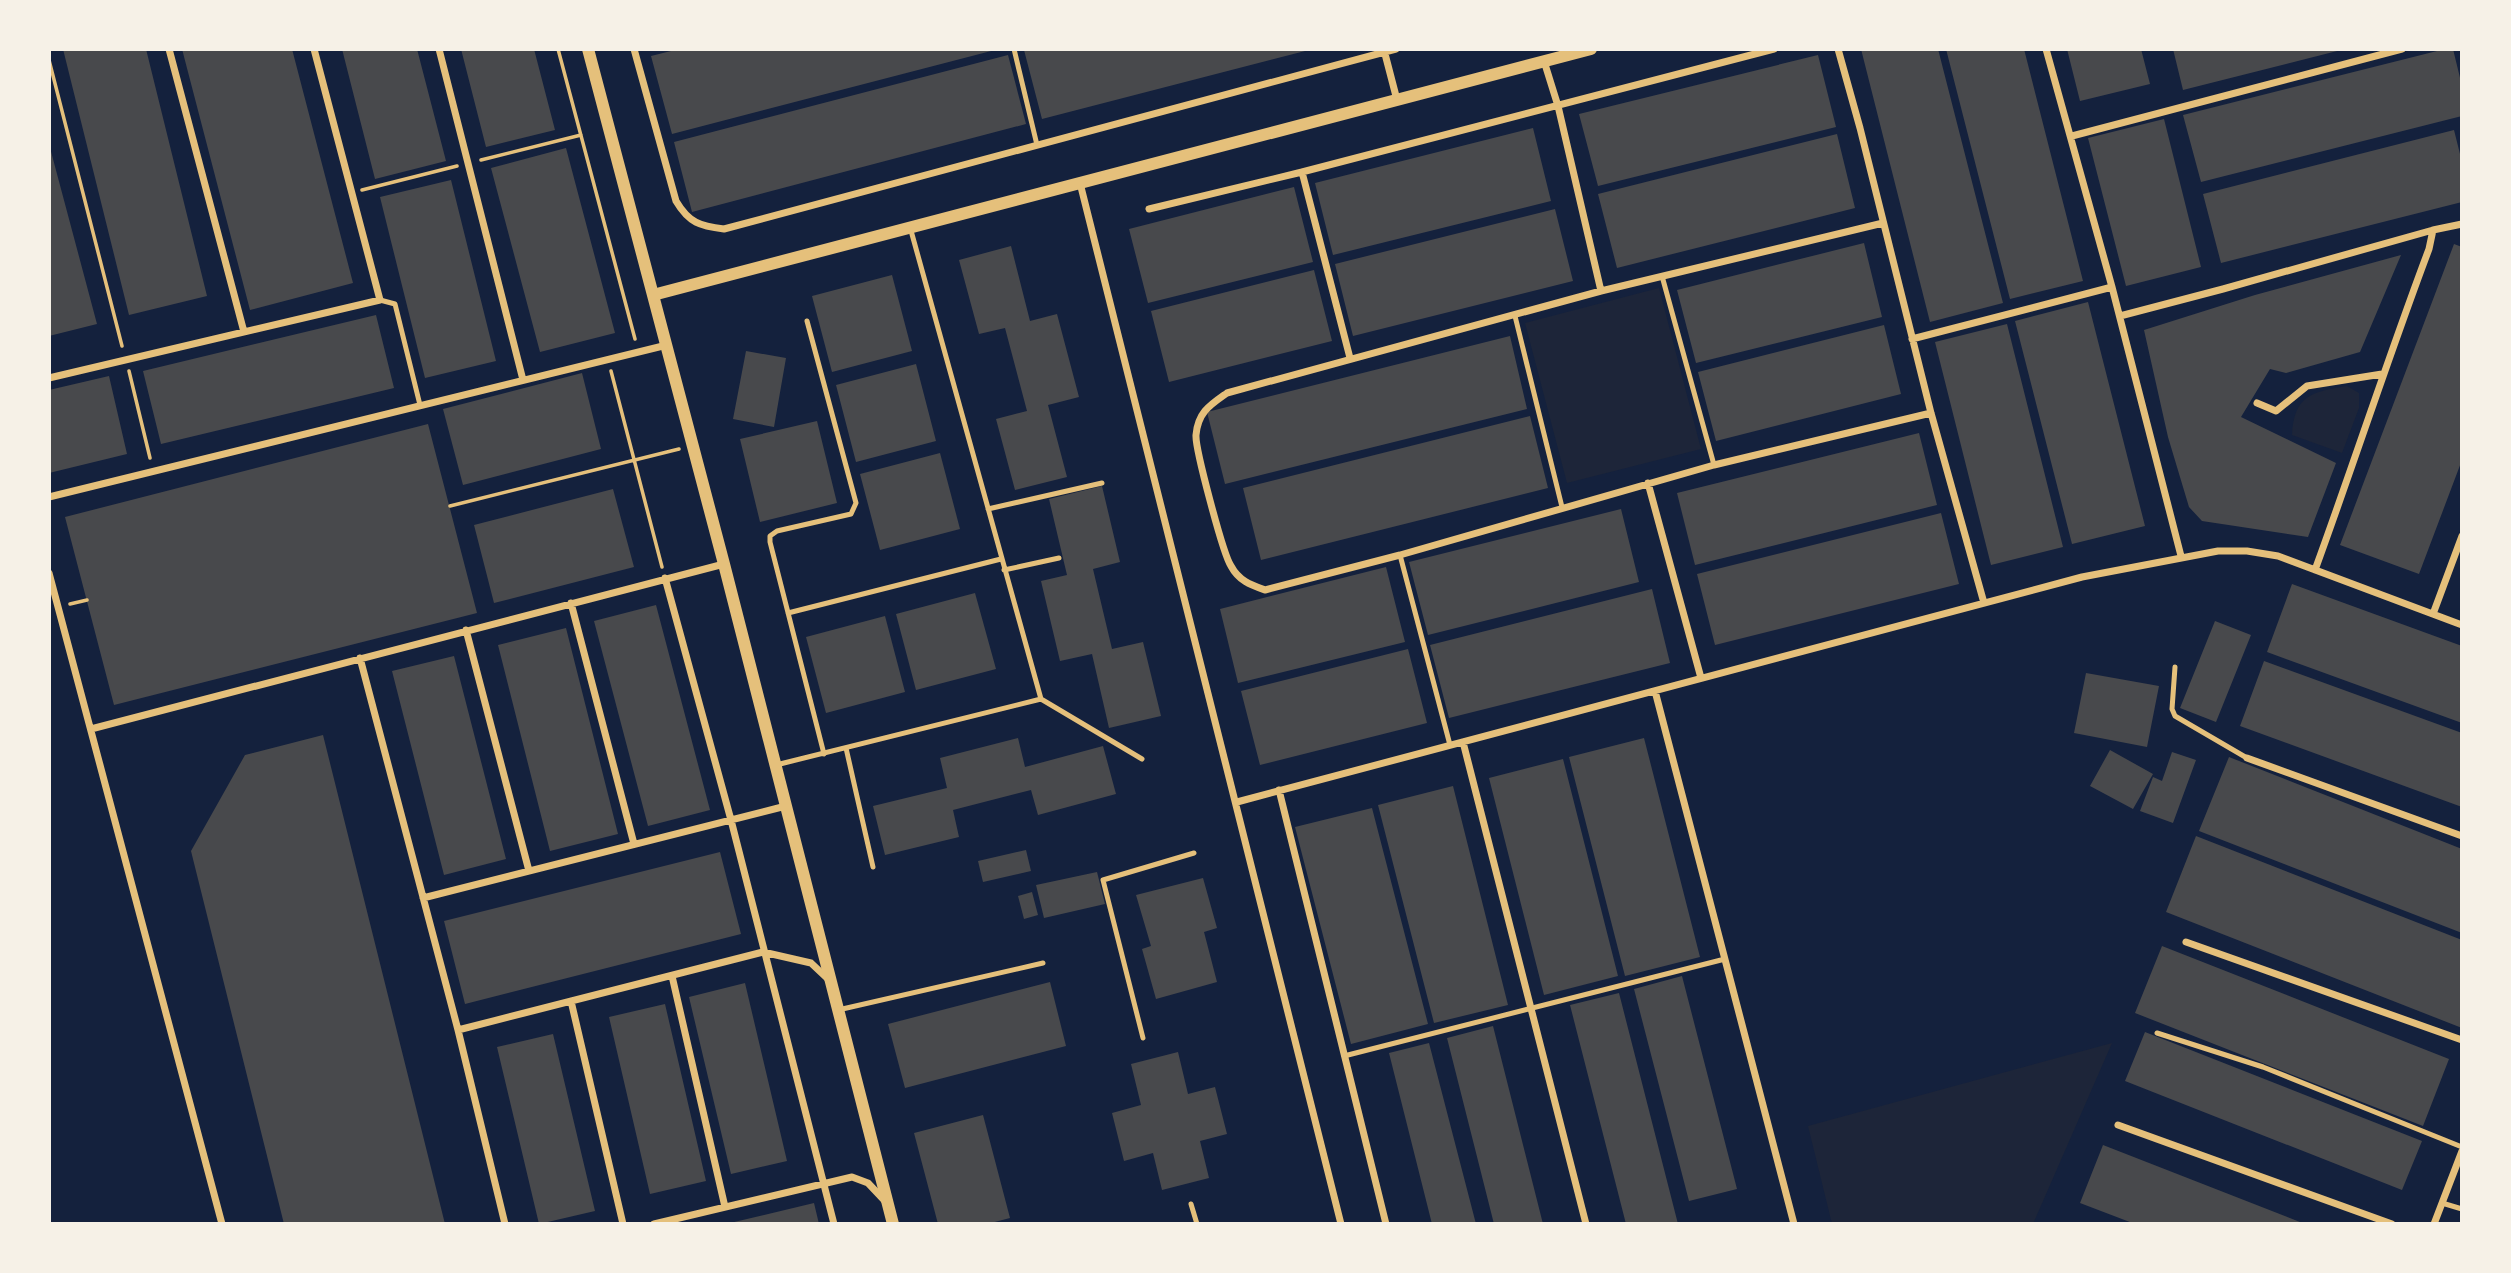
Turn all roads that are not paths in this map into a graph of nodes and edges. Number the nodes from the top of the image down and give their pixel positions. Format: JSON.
{"nodes":[{"id":1,"x":169,"y":49,"type":"edge"},
{"id":2,"x":314,"y":49,"type":"edge"},
{"id":3,"x":439,"y":49,"type":"edge"},
{"id":4,"x":588,"y":49,"type":"edge"},
{"id":5,"x":634,"y":49,"type":"edge"},
{"id":6,"x":1014,"y":49,"type":"edge"},
{"id":7,"x":1396,"y":49,"type":"edge"},
{"id":8,"x":1591,"y":49,"type":"edge"},
{"id":9,"x":1774,"y":49,"type":"edge"},
{"id":10,"x":1838,"y":49,"type":"edge"},
{"id":11,"x":2046,"y":49,"type":"edge"},
{"id":12,"x":2402,"y":49,"type":"edge"},
{"id":13,"x":1384,"y":50,"type":"edge"},
{"id":14,"x":1544,"y":61,"type":"junction"},
{"id":15,"x":1397,"y":100,"type":"junction"},
{"id":16,"x":1558,"y":106,"type":"junction"},
{"id":17,"x":2072,"y":136,"type":"junction"},
{"id":18,"x":1037,"y":145,"type":"junction"},
{"id":19,"x":1302,"y":172,"type":"junction"},
{"id":20,"x":1080,"y":183,"type":"junction"},
{"id":21,"x":1149,"y":209,"type":"dead end"},
{"id":22,"x":1883,"y":223,"type":"junction"},
{"id":23,"x":2462,"y":224,"type":"edge"},
{"id":24,"x":910,"y":227,"type":"junction"},
{"id":25,"x":2433,"y":230,"type":"junction"},
{"id":26,"x":1662,"y":276,"type":"junction"},
{"id":27,"x":2112,"y":287,"type":"junction"},
{"id":28,"x":1601,"y":291,"type":"junction"},
{"id":29,"x":653,"y":295,"type":"junction"},
{"id":30,"x":380,"y":300,"type":"junction"},
{"id":31,"x":1515,"y":316,"type":"junction"},
{"id":32,"x":2120,"y":316,"type":"junction"},
{"id":33,"x":807,"y":321,"type":"dead end"},
{"id":34,"x":244,"y":332,"type":"junction"},
{"id":35,"x":1912,"y":339,"type":"junction"},
{"id":36,"x":667,"y":345,"type":"junction"},
{"id":37,"x":1350,"y":358,"type":"junction"},
{"id":38,"x":2382,"y":374,"type":"junction"},
{"id":39,"x":49,"y":378,"type":"edge"},
{"id":40,"x":523,"y":380,"type":"junction"},
{"id":41,"x":2257,"y":404,"type":"dead end"},
{"id":42,"x":420,"y":405,"type":"junction"},
{"id":43,"x":1931,"y":413,"type":"junction"},
{"id":44,"x":1714,"y":465,"type":"junction"},
{"id":45,"x":1102,"y":482,"type":"dead end"},
{"id":46,"x":1648,"y":483,"type":"junction"},
{"id":47,"x":49,"y":497,"type":"edge"},
{"id":48,"x":1562,"y":507,"type":"junction"},
{"id":49,"x":988,"y":509,"type":"junction"},
{"id":50,"x":2462,"y":536,"type":"edge"},
{"id":51,"x":1400,"y":555,"type":"junction"},
{"id":52,"x":2181,"y":556,"type":"junction"},
{"id":53,"x":1059,"y":558,"type":"dead end"},
{"id":54,"x":1001,"y":559,"type":"junction"},
{"id":55,"x":724,"y":564,"type":"junction"},
{"id":56,"x":1004,"y":570,"type":"junction"},
{"id":57,"x":2315,"y":570,"type":"junction"},
{"id":58,"x":49,"y":573,"type":"edge"},
{"id":59,"x":666,"y":578,"type":"junction"},
{"id":60,"x":571,"y":603,"type":"junction"},
{"id":61,"x":1984,"y":603,"type":"junction"},
{"id":62,"x":788,"y":613,"type":"junction"},
{"id":63,"x":2433,"y":614,"type":"junction"},
{"id":64,"x":2462,"y":625,"type":"edge"},
{"id":65,"x":466,"y":631,"type":"junction"},
{"id":66,"x":360,"y":658,"type":"junction"},
{"id":67,"x":2175,"y":667,"type":"dead end"},
{"id":68,"x":1702,"y":678,"type":"junction"},
{"id":69,"x":1655,"y":691,"type":"junction"},
{"id":70,"x":1041,"y":699,"type":"junction"},
{"id":71,"x":91,"y":729,"type":"junction"},
{"id":72,"x":1463,"y":742,"type":"junction"},
{"id":73,"x":1450,"y":745,"type":"junction"},
{"id":74,"x":846,"y":748,"type":"junction"},
{"id":75,"x":824,"y":754,"type":"junction"},
{"id":76,"x":2247,"y":758,"type":"joint"},
{"id":77,"x":1142,"y":759,"type":"dead end"},
{"id":78,"x":776,"y":765,"type":"junction"},
{"id":79,"x":1279,"y":790,"type":"junction"},
{"id":80,"x":1237,"y":802,"type":"junction"},
{"id":81,"x":786,"y":806,"type":"junction"},
{"id":82,"x":731,"y":820,"type":"junction"},
{"id":83,"x":2462,"y":836,"type":"edge"},
{"id":84,"x":634,"y":844,"type":"junction"},
{"id":85,"x":1194,"y":853,"type":"dead end"},
{"id":86,"x":873,"y":867,"type":"dead end"},
{"id":87,"x":529,"y":872,"type":"junction"},
{"id":88,"x":423,"y":898,"type":"junction"},
{"id":89,"x":2186,"y":942,"type":"dead end"},
{"id":90,"x":763,"y":952,"type":"junction"},
{"id":91,"x":1725,"y":959,"type":"junction"},
{"id":92,"x":1043,"y":963,"type":"dead end"},
{"id":93,"x":672,"y":976,"type":"junction"},
{"id":94,"x":832,"y":982,"type":"junction"},
{"id":95,"x":571,"y":1001,"type":"junction"},
{"id":96,"x":1530,"y":1008,"type":"junction"},
{"id":97,"x":838,"y":1010,"type":"junction"},
{"id":98,"x":458,"y":1030,"type":"junction"},
{"id":99,"x":2157,"y":1033,"type":"dead end"},
{"id":100,"x":1143,"y":1038,"type":"dead end"},
{"id":101,"x":2462,"y":1040,"type":"edge"},
{"id":102,"x":1344,"y":1056,"type":"junction"},
{"id":103,"x":2118,"y":1125,"type":"dead end"},
{"id":104,"x":2462,"y":1149,"type":"edge"},
{"id":105,"x":824,"y":1183,"type":"junction"},
{"id":106,"x":2442,"y":1203,"type":"junction"},
{"id":107,"x":888,"y":1204,"type":"junction"},
{"id":108,"x":1192,"y":1204,"type":"dead end"},
{"id":109,"x":724,"y":1207,"type":"junction"},
{"id":110,"x":2462,"y":1209,"type":"edge"},
{"id":111,"x":222,"y":1224,"type":"edge"},
{"id":112,"x":505,"y":1224,"type":"edge"},
{"id":113,"x":623,"y":1224,"type":"edge"},
{"id":114,"x":654,"y":1224,"type":"edge"},
{"id":115,"x":834,"y":1224,"type":"edge"},
{"id":116,"x":893,"y":1224,"type":"edge"},
{"id":117,"x":1197,"y":1224,"type":"edge"},
{"id":118,"x":1341,"y":1224,"type":"edge"},
{"id":119,"x":1386,"y":1224,"type":"edge"},
{"id":120,"x":1586,"y":1224,"type":"edge"},
{"id":121,"x":1794,"y":1224,"type":"edge"},
{"id":122,"x":2392,"y":1224,"type":"edge"},
{"id":123,"x":2434,"y":1224,"type":"edge"}],
"edges":[{"from":1,"to":34,"type":"street"},
{"from":2,"to":30,"type":"street"},
{"from":3,"to":40,"type":"street"},
{"from":4,"to":29,"type":"street"},
{"from":5,"to":18,"type":"street"},
{"from":6,"to":18,"type":"lane"},
{"from":7,"to":13,"type":"street"},
{"from":8,"to":14,"type":"street"},
{"from":9,"to":16,"type":"street"},
{"from":10,"to":22,"type":"street"},
{"from":11,"to":17,"type":"street"},
{"from":12,"to":17,"type":"street"},
{"from":13,"to":15,"type":"street"},
{"from":13,"to":18,"type":"street"},
{"from":14,"to":15,"type":"street"},
{"from":14,"to":16,"type":"street"},
{"from":15,"to":20,"type":"street"},
{"from":16,"to":19,"type":"street"},
{"from":16,"to":28,"type":"street"},
{"from":17,"to":27,"type":"street"},
{"from":19,"to":21,"type":"street"},
{"from":19,"to":37,"type":"street"},
{"from":20,"to":24,"type":"street"},
{"from":20,"to":80,"type":"street"},
{"from":22,"to":26,"type":"street"},
{"from":22,"to":35,"type":"street"},
{"from":23,"to":25,"type":"street"},
{"from":24,"to":29,"type":"street"},
{"from":24,"to":49,"type":"lane"},
{"from":25,"to":32,"type":"street"},
{"from":25,"to":38,"type":"street"},
{"from":26,"to":28,"type":"street"},
{"from":26,"to":44,"type":"lane"},
{"from":27,"to":32,"type":"street"},
{"from":27,"to":35,"type":"street"},
{"from":28,"to":31,"type":"street"},
{"from":29,"to":36,"type":"street"},
{"from":30,"to":34,"type":"street"},
{"from":30,"to":42,"type":"lane"},
{"from":31,"to":37,"type":"street"},
{"from":31,"to":48,"type":"lane"},
{"from":32,"to":52,"type":"street"},
{"from":33,"to":62,"type":"lane"},
{"from":34,"to":39,"type":"street"},
{"from":35,"to":43,"type":"street"},
{"from":36,"to":40,"type":"street"},
{"from":36,"to":55,"type":"street"},
{"from":37,"to":51,"type":"street"},
{"from":38,"to":41,"type":"street"},
{"from":38,"to":57,"type":"street"},
{"from":40,"to":42,"type":"street"},
{"from":42,"to":47,"type":"street"},
{"from":43,"to":44,"type":"street"},
{"from":43,"to":61,"type":"street"},
{"from":44,"to":46,"type":"street"},
{"from":45,"to":49,"type":"lane"},
{"from":46,"to":48,"type":"street"},
{"from":46,"to":68,"type":"street"},
{"from":48,"to":51,"type":"street"},
{"from":49,"to":54,"type":"lane"},
{"from":50,"to":63,"type":"street"},
{"from":51,"to":73,"type":"lane"},
{"from":52,"to":57,"type":"street"},
{"from":52,"to":61,"type":"street"},
{"from":53,"to":56,"type":"lane"},
{"from":54,"to":56,"type":"lane"},
{"from":54,"to":62,"type":"lane"},
{"from":55,"to":59,"type":"street"},
{"from":55,"to":78,"type":"street"},
{"from":56,"to":70,"type":"lane"},
{"from":57,"to":63,"type":"street"},
{"from":58,"to":71,"type":"street"},
{"from":59,"to":60,"type":"street"},
{"from":59,"to":82,"type":"street"},
{"from":60,"to":65,"type":"street"},
{"from":60,"to":84,"type":"street"},
{"from":61,"to":68,"type":"street"},
{"from":62,"to":75,"type":"lane"},
{"from":63,"to":64,"type":"street"},
{"from":65,"to":66,"type":"street"},
{"from":65,"to":87,"type":"street"},
{"from":66,"to":71,"type":"street"},
{"from":66,"to":88,"type":"street"},
{"from":67,"to":76,"type":"lane"},
{"from":68,"to":69,"type":"street"},
{"from":69,"to":72,"type":"street"},
{"from":69,"to":91,"type":"street"},
{"from":70,"to":74,"type":"lane"},
{"from":70,"to":77,"type":"lane"},
{"from":71,"to":111,"type":"street"},
{"from":72,"to":73,"type":"street"},
{"from":72,"to":96,"type":"street"},
{"from":73,"to":79,"type":"street"},
{"from":74,"to":75,"type":"lane"},
{"from":74,"to":86,"type":"lane"},
{"from":75,"to":78,"type":"lane"},
{"from":76,"to":83,"type":"street"},
{"from":78,"to":81,"type":"street"},
{"from":79,"to":80,"type":"street"},
{"from":79,"to":102,"type":"street"},
{"from":80,"to":118,"type":"street"},
{"from":81,"to":82,"type":"street"},
{"from":81,"to":94,"type":"street"},
{"from":82,"to":84,"type":"street"},
{"from":82,"to":90,"type":"street"},
{"from":84,"to":87,"type":"street"},
{"from":85,"to":100,"type":"lane"},
{"from":87,"to":88,"type":"street"},
{"from":88,"to":98,"type":"street"},
{"from":89,"to":101,"type":"street"},
{"from":90,"to":93,"type":"street"},
{"from":90,"to":94,"type":"street"},
{"from":90,"to":105,"type":"street"},
{"from":91,"to":96,"type":"lane"},
{"from":91,"to":121,"type":"street"},
{"from":92,"to":97,"type":"lane"},
{"from":93,"to":95,"type":"street"},
{"from":93,"to":109,"type":"street"},
{"from":94,"to":97,"type":"street"},
{"from":95,"to":98,"type":"street"},
{"from":95,"to":113,"type":"street"},
{"from":96,"to":102,"type":"lane"},
{"from":96,"to":120,"type":"street"},
{"from":97,"to":107,"type":"street"},
{"from":98,"to":112,"type":"street"},
{"from":99,"to":104,"type":"lane"},
{"from":102,"to":119,"type":"street"},
{"from":103,"to":122,"type":"street"},
{"from":104,"to":106,"type":"street"},
{"from":105,"to":107,"type":"street"},
{"from":105,"to":109,"type":"street"},
{"from":105,"to":115,"type":"street"},
{"from":106,"to":110,"type":"lane"},
{"from":106,"to":123,"type":"street"},
{"from":107,"to":116,"type":"street"},
{"from":108,"to":117,"type":"lane"},
{"from":109,"to":114,"type":"street"}]}
